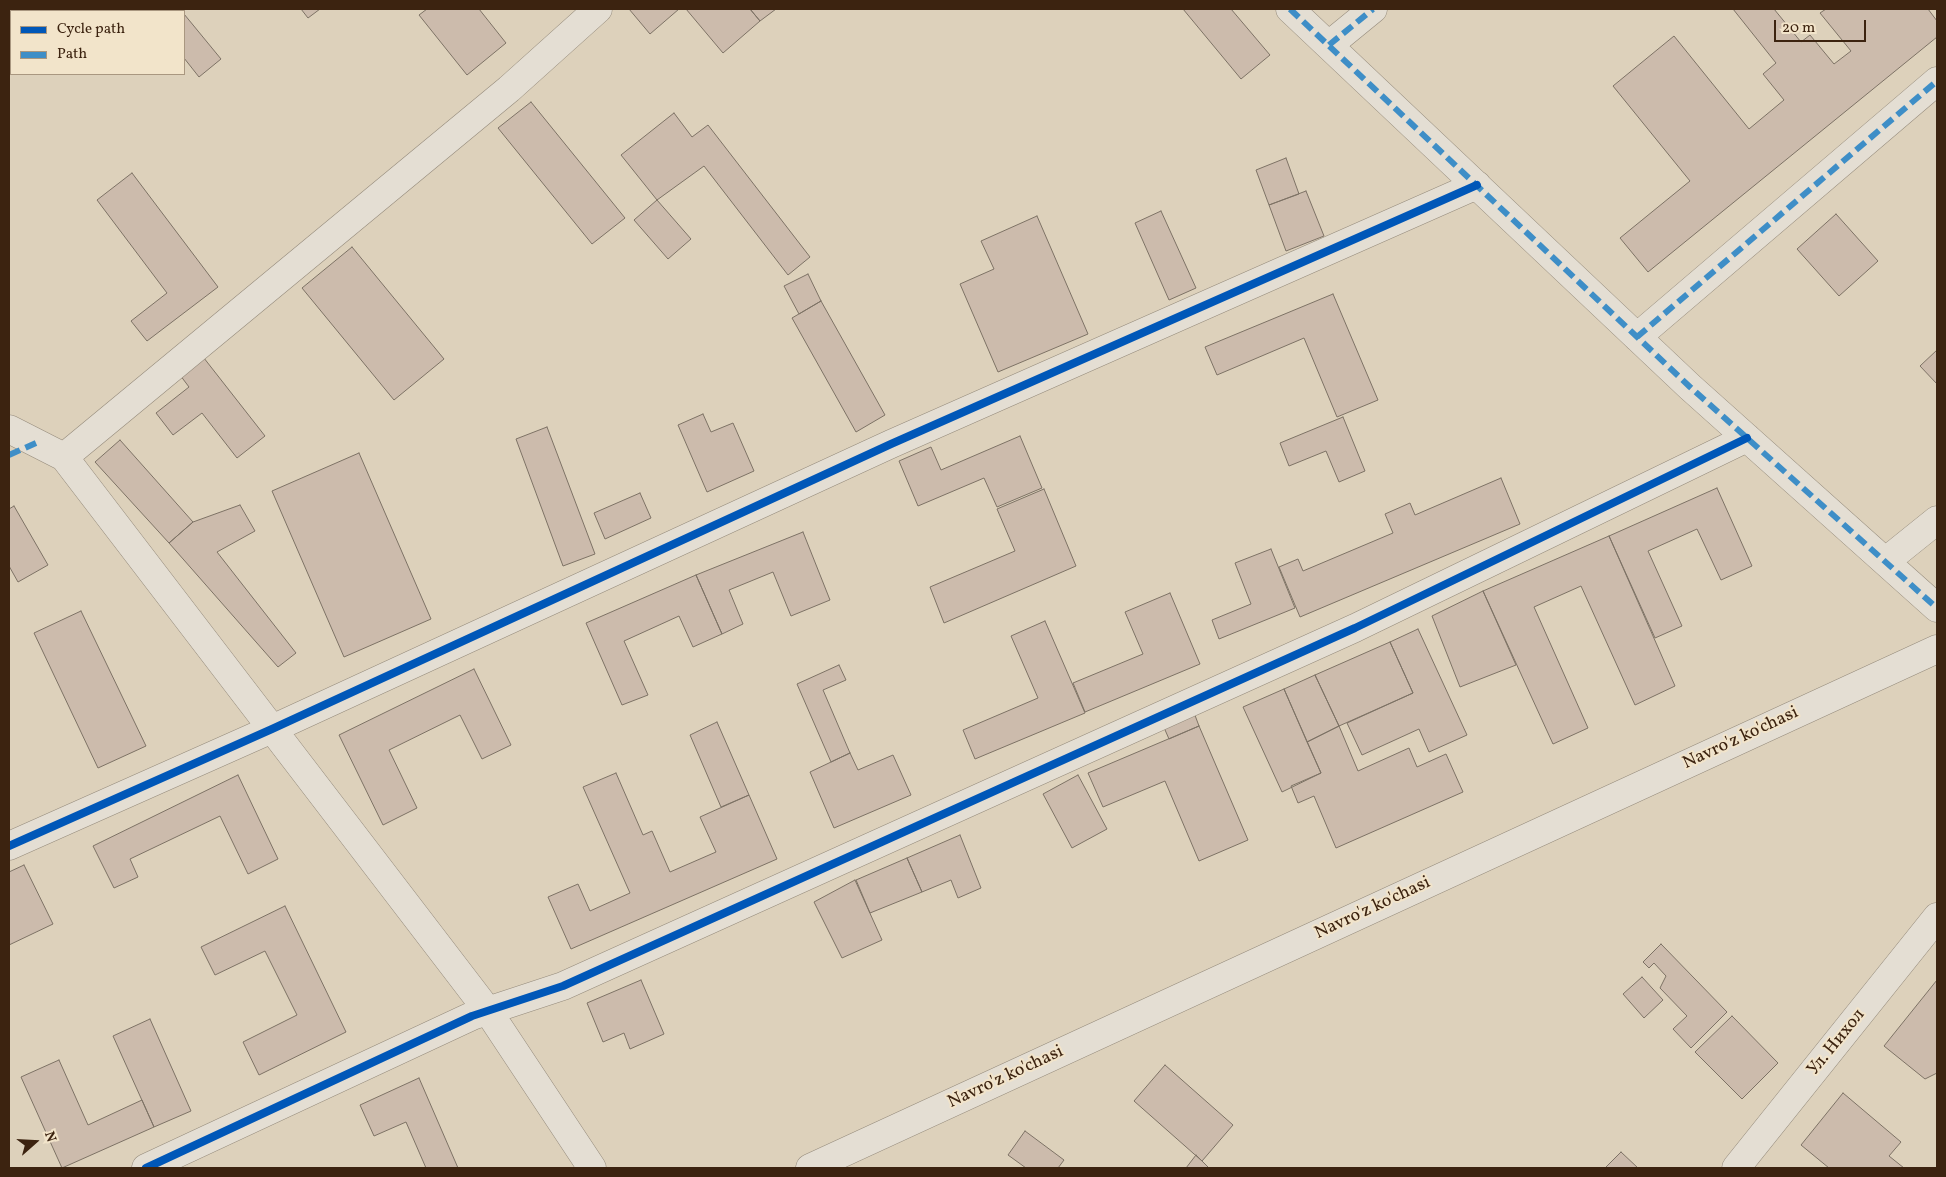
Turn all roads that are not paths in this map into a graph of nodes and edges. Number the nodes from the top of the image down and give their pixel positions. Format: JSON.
{"nodes":[{"id":1,"x":598,"y":9,"type":"edge"},
{"id":2,"x":1290,"y":9,"type":"edge"},
{"id":3,"x":1373,"y":9,"type":"edge"},
{"id":4,"x":1329,"y":45,"type":"junction"},
{"id":5,"x":1937,"y":82,"type":"edge"},
{"id":6,"x":1477,"y":185,"type":"junction"},
{"id":7,"x":1637,"y":337,"type":"junction"},
{"id":8,"x":9,"y":429,"type":"edge"},
{"id":9,"x":1747,"y":438,"type":"junction"},
{"id":10,"x":64,"y":456,"type":"junction"},
{"id":11,"x":1937,"y":520,"type":"edge"},
{"id":12,"x":1886,"y":561,"type":"junction"},
{"id":13,"x":1937,"y":608,"type":"edge"},
{"id":14,"x":1937,"y":649,"type":"edge"},
{"id":15,"x":272,"y":729,"type":"junction"},
{"id":16,"x":9,"y":846,"type":"edge"},
{"id":17,"x":1937,"y":917,"type":"edge"},
{"id":18,"x":488,"y":1011,"type":"junction"},
{"id":19,"x":146,"y":1168,"type":"edge"},
{"id":20,"x":592,"y":1168,"type":"edge"},
{"id":21,"x":810,"y":1168,"type":"edge"},
{"id":22,"x":1736,"y":1168,"type":"edge"}],
"edges":[{"from":1,"to":10,"type":"street"},
{"from":2,"to":4,"type":"street"},
{"from":3,"to":4,"type":"street"},
{"from":4,"to":6,"type":"street"},
{"from":5,"to":7,"type":"street"},
{"from":6,"to":7,"type":"street"},
{"from":6,"to":15,"type":"street"},
{"from":7,"to":9,"type":"street"},
{"from":8,"to":10,"type":"street"},
{"from":9,"to":12,"type":"street"},
{"from":9,"to":18,"type":"street"},
{"from":10,"to":15,"type":"street"},
{"from":11,"to":12,"type":"street"},
{"from":12,"to":13,"type":"street"},
{"from":14,"to":21,"type":"street","name":"Navro'z ko'chasi"},
{"from":15,"to":16,"type":"street"},
{"from":15,"to":18,"type":"street"},
{"from":17,"to":22,"type":"street","name":"Ул. Нихол"},
{"from":18,"to":19,"type":"street"},
{"from":18,"to":20,"type":"street"}]}
